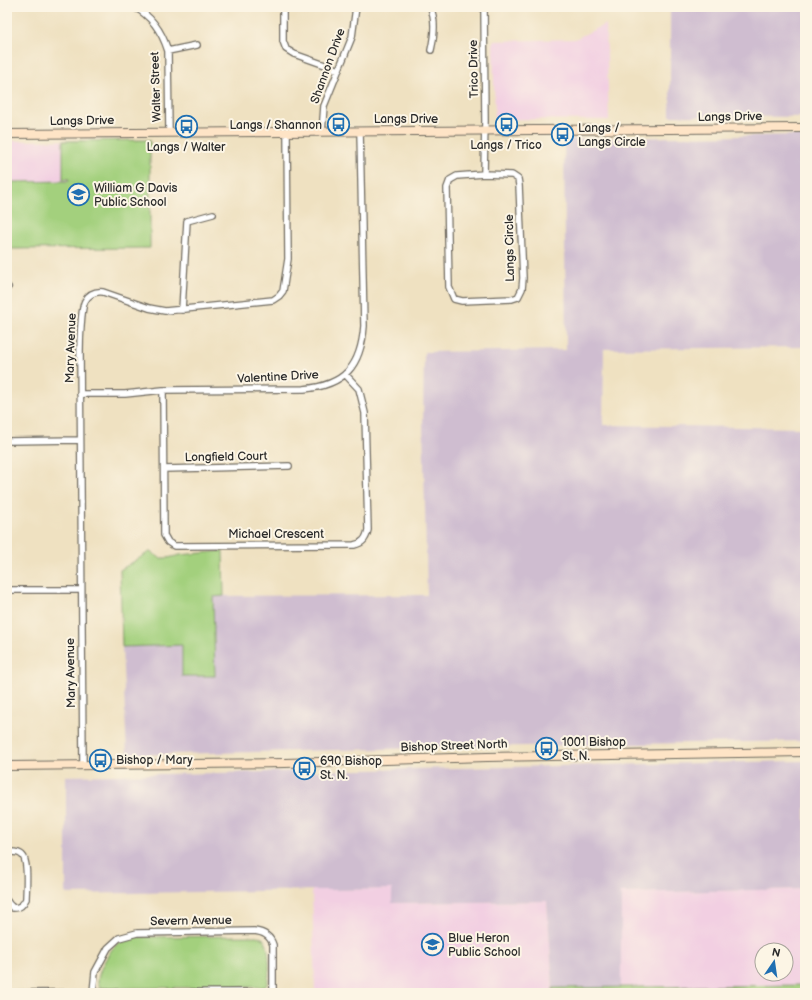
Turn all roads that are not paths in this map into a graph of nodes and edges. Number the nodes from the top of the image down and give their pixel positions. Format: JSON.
{"nodes":[{"id":1,"x":134,"y":7,"type":"edge"},
{"id":2,"x":283,"y":7,"type":"edge"},
{"id":3,"x":356,"y":7,"type":"edge"},
{"id":4,"x":430,"y":7,"type":"edge"},
{"id":5,"x":484,"y":7,"type":"edge"},
{"id":6,"x":197,"y":46,"type":"dead end"},
{"id":7,"x":431,"y":50,"type":"dead end"},
{"id":8,"x":168,"y":51,"type":"junction"},
{"id":9,"x":339,"y":70,"type":"junction"},
{"id":10,"x":805,"y":128,"type":"edge"},
{"id":11,"x":485,"y":130,"type":"junction"},
{"id":12,"x":360,"y":131,"type":"junction"},
{"id":13,"x":287,"y":132,"type":"junction"},
{"id":14,"x":322,"y":132,"type":"junction"},
{"id":15,"x":169,"y":133,"type":"junction"},
{"id":16,"x":7,"y":134,"type":"edge"},
{"id":17,"x":484,"y":174,"type":"junction"},
{"id":18,"x":213,"y":214,"type":"dead end"},
{"id":19,"x":182,"y":310,"type":"junction"},
{"id":20,"x":345,"y":374,"type":"junction"},
{"id":21,"x":163,"y":390,"type":"junction"},
{"id":22,"x":80,"y":394,"type":"junction"},
{"id":23,"x":80,"y":440,"type":"junction"},
{"id":24,"x":7,"y":441,"type":"edge"},
{"id":25,"x":289,"y":466,"type":"dead end"},
{"id":26,"x":164,"y":469,"type":"junction"},
{"id":27,"x":7,"y":590,"type":"edge"},
{"id":28,"x":80,"y":590,"type":"junction"},
{"id":29,"x":805,"y":752,"type":"edge"},
{"id":30,"x":83,"y":765,"type":"junction"},
{"id":31,"x":7,"y":766,"type":"edge"},
{"id":32,"x":7,"y":852,"type":"edge"},
{"id":33,"x":7,"y":901,"type":"edge"},
{"id":34,"x":93,"y":992,"type":"edge"},
{"id":35,"x":273,"y":992,"type":"edge"},
{"id":36,"x":7,"y":993,"type":"edge"}],
"edges":[{"from":1,"to":8,"type":"street","name":"Walter Street"},
{"from":2,"to":9,"type":"street"},
{"from":3,"to":9,"type":"street","name":"Shannon Drive"},
{"from":4,"to":7,"type":"street"},
{"from":5,"to":11,"type":"street","name":"Trico Drive"},
{"from":6,"to":8,"type":"street"},
{"from":8,"to":15,"type":"street","name":"Walter Street"},
{"from":9,"to":14,"type":"street","name":"Shannon Drive"},
{"from":10,"to":11,"type":"street","name":"Langs Drive"},
{"from":11,"to":12,"type":"street","name":"Langs Drive"},
{"from":11,"to":17,"type":"street"},
{"from":12,"to":14,"type":"street","name":"Langs Drive"},
{"from":12,"to":20,"type":"street","name":"Valentine Drive"},
{"from":13,"to":14,"type":"street","name":"Langs Drive"},
{"from":13,"to":15,"type":"street","name":"Langs Drive"},
{"from":13,"to":19,"type":"street","name":"Mary Avenue"},
{"from":15,"to":16,"type":"street","name":"Langs Drive"},
{"from":17,"to":17,"type":"street","name":"Langs Circle"},
{"from":18,"to":19,"type":"street"},
{"from":19,"to":22,"type":"street","name":"Mary Avenue"},
{"from":20,"to":21,"type":"street","name":"Valentine Drive"},
{"from":20,"to":26,"type":"street","name":"Michael Crescent"},
{"from":21,"to":22,"type":"street","name":"Valentine Drive"},
{"from":21,"to":26,"type":"street","name":"Michael Crescent"},
{"from":22,"to":23,"type":"street","name":"Mary Avenue"},
{"from":23,"to":24,"type":"street"},
{"from":23,"to":28,"type":"street","name":"Mary Avenue"},
{"from":25,"to":26,"type":"street","name":"Longfield Court"},
{"from":27,"to":28,"type":"street"},
{"from":28,"to":30,"type":"street","name":"Mary Avenue"},
{"from":29,"to":30,"type":"street","name":"Bishop Street North"},
{"from":30,"to":31,"type":"street","name":"Bishop Street North"},
{"from":32,"to":33,"type":"street"},
{"from":34,"to":35,"type":"street"},
{"from":34,"to":35,"type":"street","name":"Severn Avenue"},
{"from":34,"to":36,"type":"street"}]}
